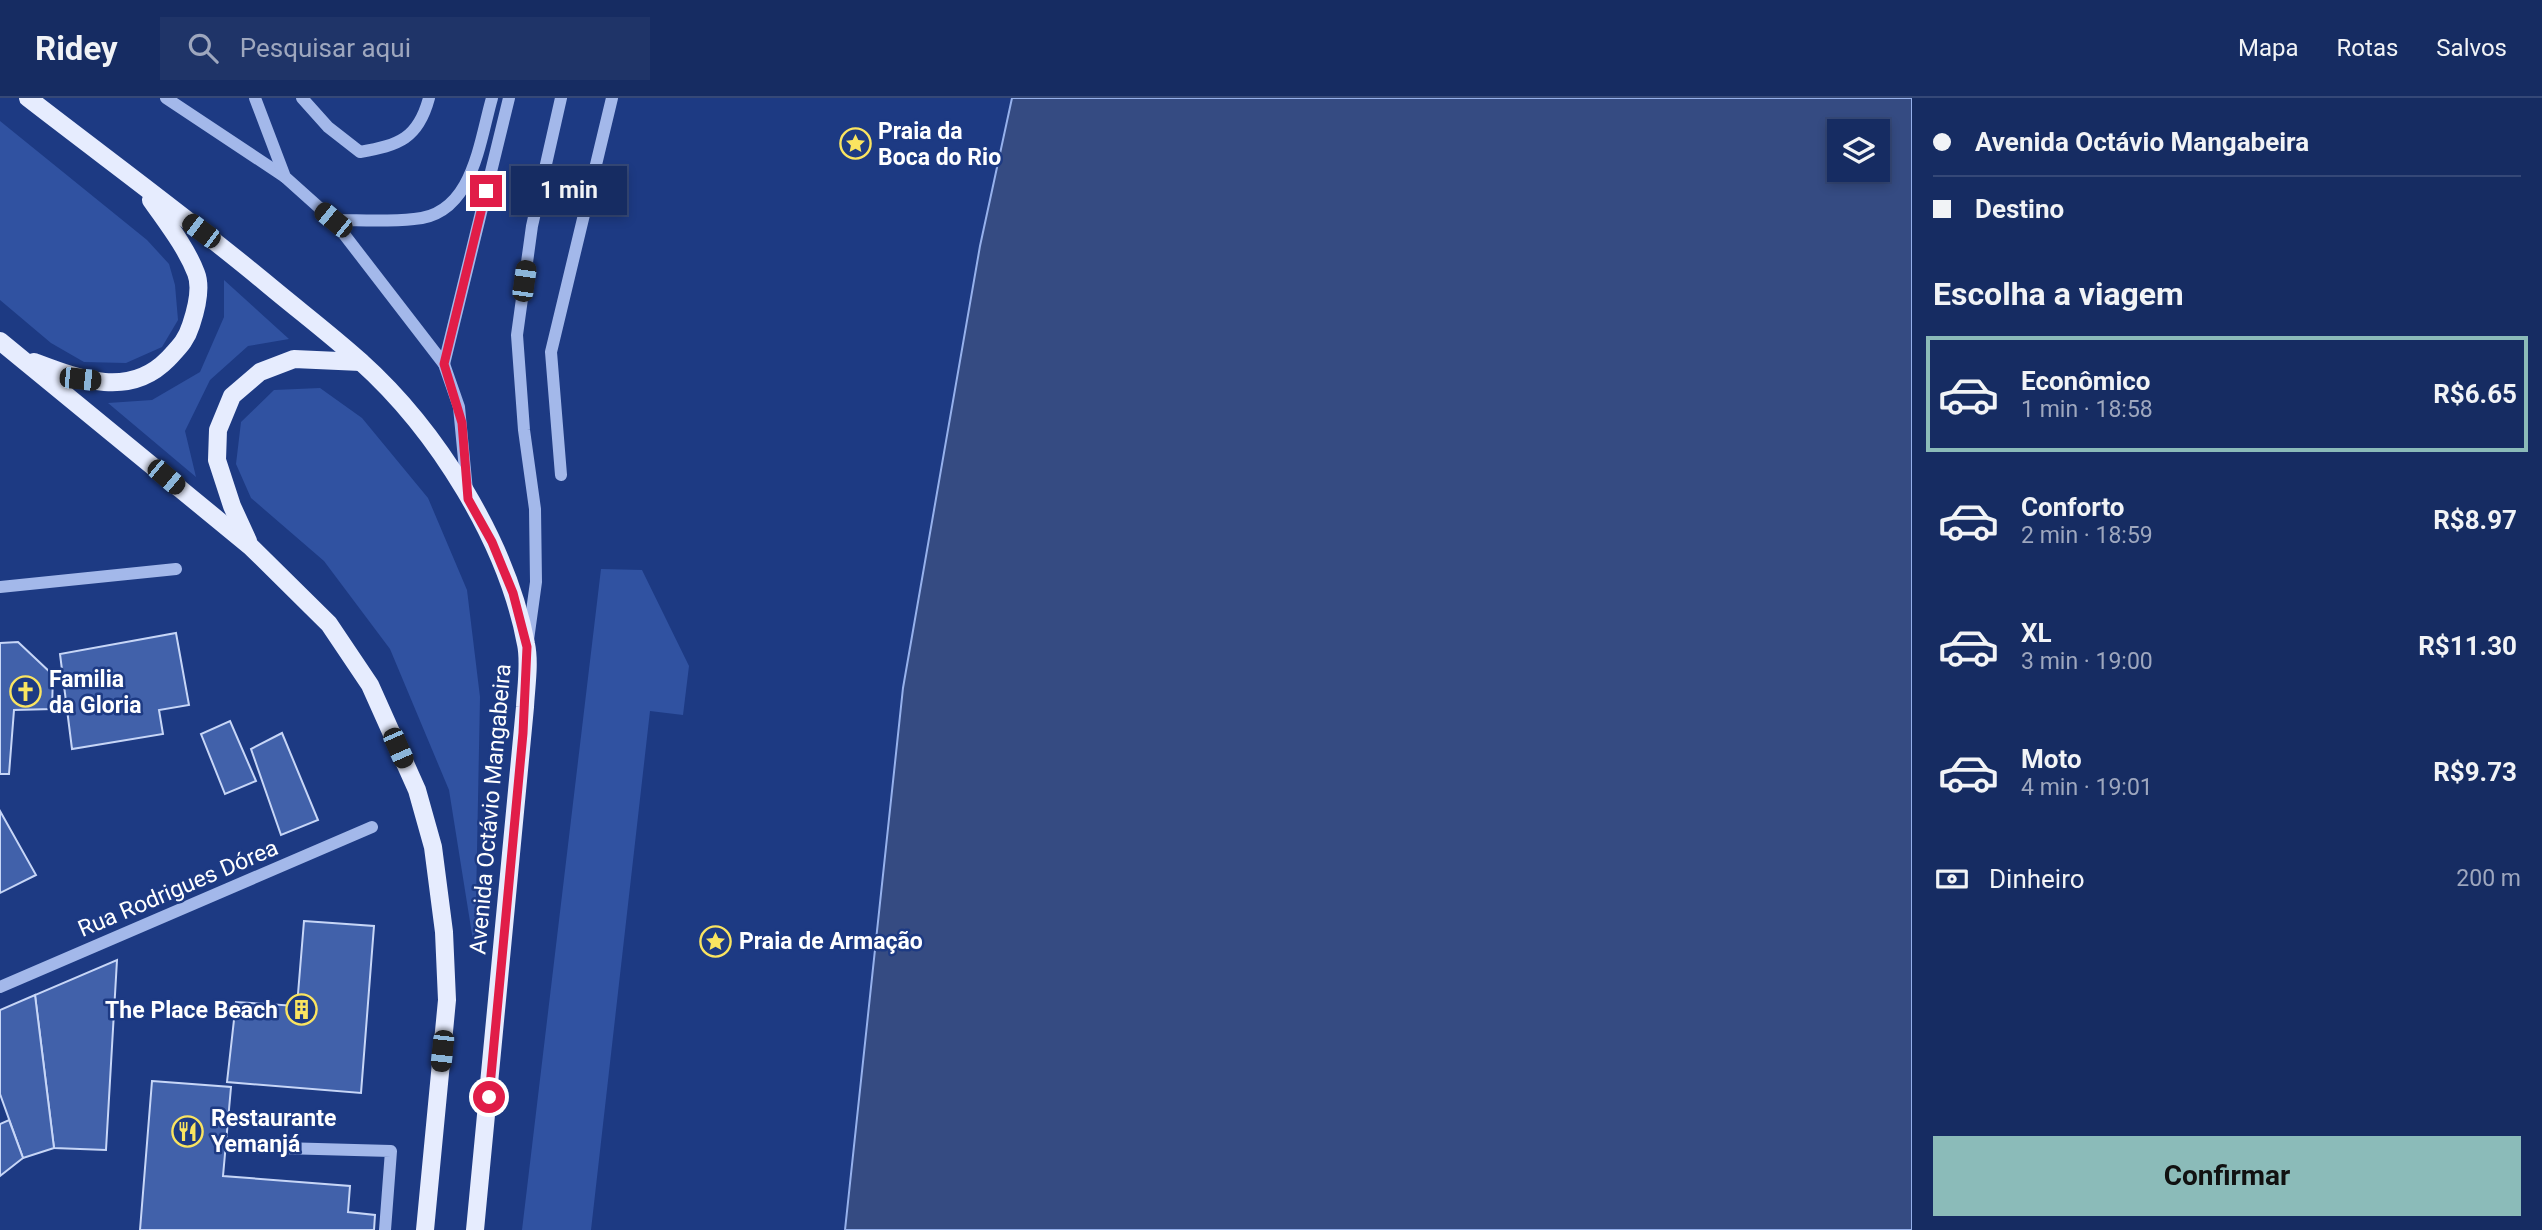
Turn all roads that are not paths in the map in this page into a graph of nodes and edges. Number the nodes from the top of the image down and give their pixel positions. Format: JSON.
{"nodes":[{"id":1,"x":28,"y":98,"type":"edge"},
{"id":2,"x":166,"y":98,"type":"edge"},
{"id":3,"x":255,"y":98,"type":"edge"},
{"id":4,"x":302,"y":98,"type":"edge"},
{"id":5,"x":429,"y":98,"type":"edge"},
{"id":6,"x":492,"y":98,"type":"edge"},
{"id":7,"x":509,"y":98,"type":"edge"},
{"id":8,"x":561,"y":98,"type":"edge"},
{"id":9,"x":612,"y":98,"type":"edge"},
{"id":10,"x":285,"y":177,"type":"junction"},
{"id":11,"x":143,"y":187,"type":"junction"},
{"id":12,"x":333,"y":220,"type":"junction"},
{"id":13,"x":0,"y":341,"type":"edge"},
{"id":14,"x":18,"y":355,"type":"junction"},
{"id":15,"x":361,"y":362,"type":"junction"},
{"id":16,"x":444,"y":364,"type":"junction"},
{"id":17,"x":561,"y":475,"type":"dead end"},
{"id":18,"x":468,"y":499,"type":"junction"},
{"id":19,"x":251,"y":547,"type":"junction"},
{"id":20,"x":176,"y":569,"type":"dead end"},
{"id":21,"x":0,"y":587,"type":"edge"},
{"id":22,"x":527,"y":647,"type":"junction"},
{"id":23,"x":372,"y":827,"type":"dead end"},
{"id":24,"x":0,"y":987,"type":"edge"},
{"id":25,"x":246,"y":1147,"type":"dead end"},
{"id":26,"x":386,"y":1230,"type":"edge"},
{"id":27,"x":425,"y":1230,"type":"edge"},
{"id":28,"x":475,"y":1230,"type":"edge"}],
"edges":[{"from":1,"to":11,"type":"main road","name":"Avenida Octávio Mangabeira"},
{"from":2,"to":10,"type":"street"},
{"from":3,"to":10,"type":"street"},
{"from":4,"to":5,"type":"street"},
{"from":6,"to":12,"type":"street"},
{"from":7,"to":16,"type":"street"},
{"from":8,"to":22,"type":"street"},
{"from":9,"to":17,"type":"street"},
{"from":10,"to":12,"type":"street"},
{"from":11,"to":14,"type":"main road"},
{"from":11,"to":15,"type":"main road","name":"Avenida Octávio Mangabeira"},
{"from":12,"to":16,"type":"street"},
{"from":13,"to":14,"type":"main road","name":"Avenida Octávio Mangabeira"},
{"from":14,"to":19,"type":"main road","name":"Avenida Octávio Mangabeira"},
{"from":15,"to":18,"type":"main road","name":"Avenida Octávio Mangabeira"},
{"from":15,"to":19,"type":"main road"},
{"from":16,"to":18,"type":"street"},
{"from":18,"to":22,"type":"main road","name":"Avenida Octávio Mangabeira"},
{"from":19,"to":27,"type":"main road","name":"Avenida Octávio Mangabeira"},
{"from":20,"to":21,"type":"street"},
{"from":22,"to":28,"type":"main road","name":"Avenida Octávio Mangabeira"},
{"from":23,"to":24,"type":"street","name":"Rua Rodrigues Dórea"},
{"from":25,"to":26,"type":"street"}]}
